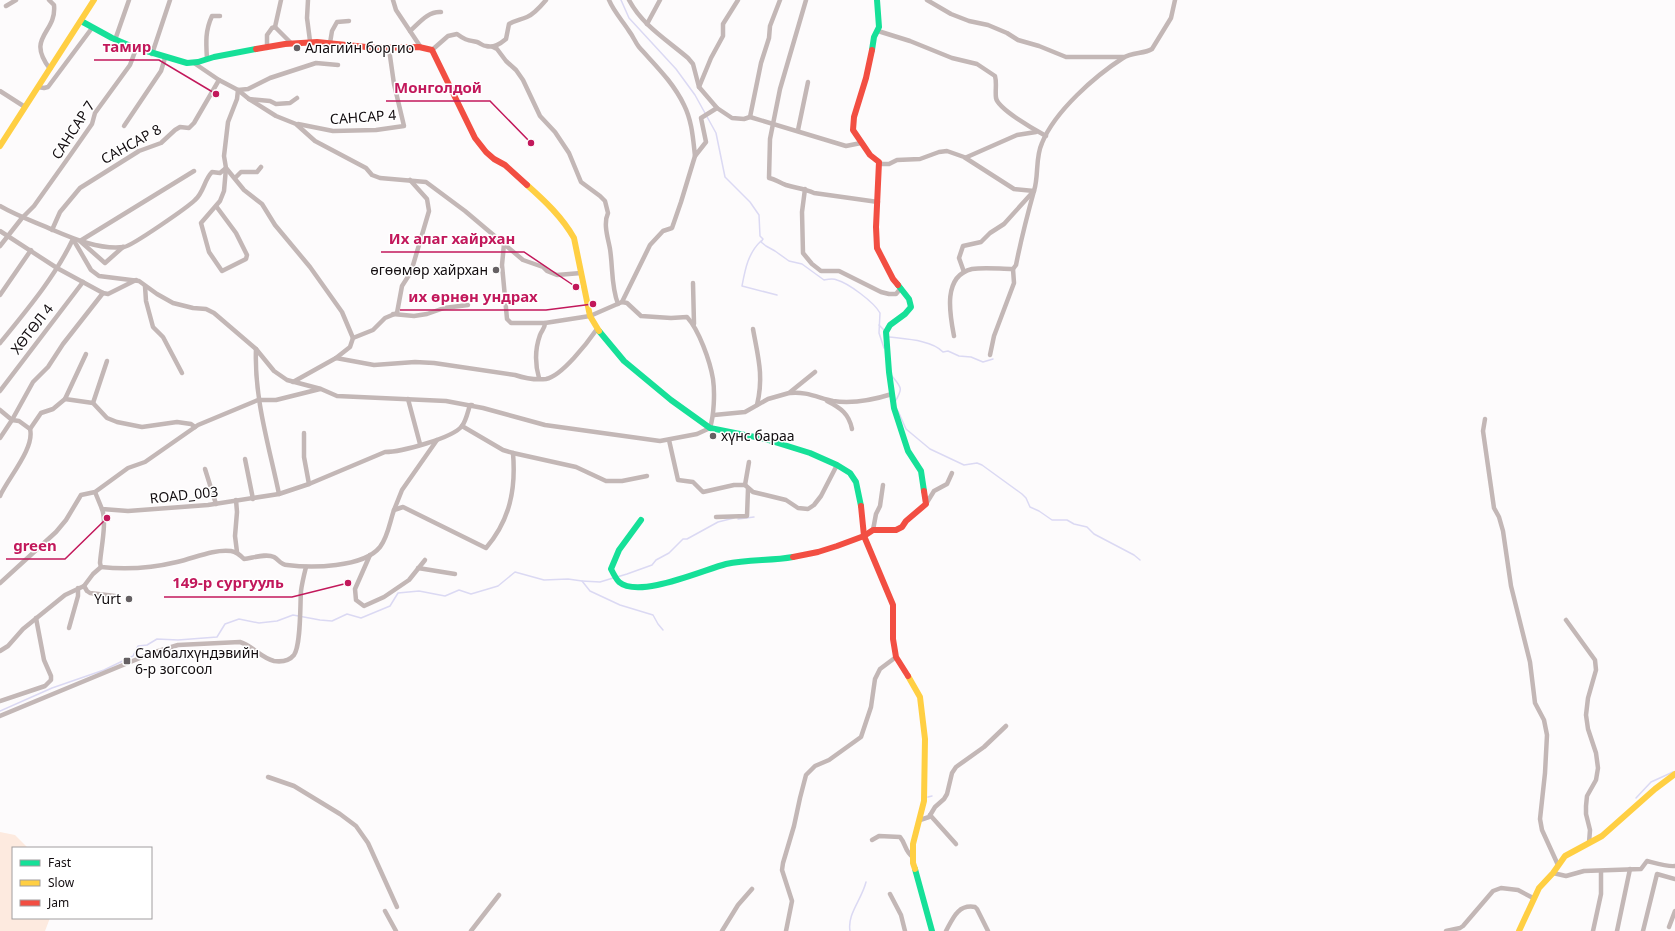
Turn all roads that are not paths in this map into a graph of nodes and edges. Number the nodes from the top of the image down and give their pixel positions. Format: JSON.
{"nodes":[{"id":1,"x":16,"y":0,"type":"edge"},
{"id":2,"x":49,"y":0,"type":"edge"},
{"id":3,"x":94,"y":0,"type":"edge"},
{"id":4,"x":129,"y":0,"type":"edge"},
{"id":5,"x":170,"y":0,"type":"edge"},
{"id":6,"x":281,"y":0,"type":"edge"},
{"id":7,"x":308,"y":0,"type":"edge"},
{"id":8,"x":393,"y":0,"type":"edge"},
{"id":9,"x":546,"y":0,"type":"edge"},
{"id":10,"x":609,"y":0,"type":"edge"},
{"id":11,"x":629,"y":0,"type":"edge"},
{"id":12,"x":660,"y":0,"type":"edge"},
{"id":13,"x":738,"y":0,"type":"edge"},
{"id":14,"x":780,"y":0,"type":"edge"},
{"id":15,"x":806,"y":0,"type":"edge"},
{"id":16,"x":877,"y":0,"type":"edge"},
{"id":17,"x":927,"y":0,"type":"edge"},
{"id":18,"x":1175,"y":0,"type":"edge"},
{"id":19,"x":6,"y":6,"type":"dead end"},
{"id":20,"x":441,"y":12,"type":"dead end"},
{"id":21,"x":220,"y":16,"type":"dead end"},
{"id":22,"x":81,"y":21,"type":"junction"},
{"id":23,"x":349,"y":21,"type":"dead end"},
{"id":24,"x":647,"y":24,"type":"junction"},
{"id":25,"x":275,"y":27,"type":"junction"},
{"id":26,"x":92,"y":28,"type":"junction"},
{"id":27,"x":410,"y":31,"type":"junction"},
{"id":28,"x":878,"y":31,"type":"junction"},
{"id":29,"x":115,"y":40,"type":"junction"},
{"id":30,"x":310,"y":42,"type":"junction"},
{"id":31,"x":291,"y":43,"type":"junction"},
{"id":32,"x":330,"y":43,"type":"junction"},
{"id":33,"x":420,"y":46,"type":"junction"},
{"id":34,"x":493,"y":46,"type":"junction"},
{"id":35,"x":267,"y":48,"type":"junction"},
{"id":36,"x":136,"y":49,"type":"junction"},
{"id":37,"x":389,"y":49,"type":"junction"},
{"id":38,"x":432,"y":50,"type":"junction"},
{"id":39,"x":152,"y":54,"type":"junction"},
{"id":40,"x":1124,"y":57,"type":"junction"},
{"id":41,"x":165,"y":58,"type":"junction"},
{"id":42,"x":207,"y":59,"type":"junction"},
{"id":43,"x":194,"y":63,"type":"junction"},
{"id":44,"x":338,"y":65,"type":"dead end"},
{"id":45,"x":50,"y":69,"type":"junction"},
{"id":46,"x":219,"y":80,"type":"junction"},
{"id":47,"x":808,"y":82,"type":"dead end"},
{"id":48,"x":38,"y":87,"type":"junction"},
{"id":49,"x":698,"y":87,"type":"junction"},
{"id":50,"x":238,"y":90,"type":"junction"},
{"id":51,"x":0,"y":91,"type":"edge"},
{"id":52,"x":297,"y":98,"type":"dead end"},
{"id":53,"x":249,"y":99,"type":"junction"},
{"id":54,"x":25,"y":106,"type":"junction"},
{"id":55,"x":717,"y":108,"type":"junction"},
{"id":56,"x":750,"y":117,"type":"junction"},
{"id":57,"x":296,"y":124,"type":"junction"},
{"id":58,"x":773,"y":124,"type":"junction"},
{"id":59,"x":124,"y":126,"type":"dead end"},
{"id":60,"x":798,"y":130,"type":"junction"},
{"id":61,"x":1037,"y":132,"type":"junction"},
{"id":62,"x":1047,"y":133,"type":"junction"},
{"id":63,"x":1,"y":143,"type":"edge"},
{"id":64,"x":861,"y":144,"type":"junction"},
{"id":65,"x":695,"y":156,"type":"junction"},
{"id":66,"x":967,"y":157,"type":"dead end"},
{"id":67,"x":879,"y":162,"type":"junction"},
{"id":68,"x":261,"y":167,"type":"dead end"},
{"id":69,"x":226,"y":168,"type":"junction"},
{"id":70,"x":194,"y":171,"type":"dead end"},
{"id":71,"x":235,"y":178,"type":"junction"},
{"id":72,"x":410,"y":180,"type":"junction"},
{"id":73,"x":805,"y":189,"type":"junction"},
{"id":74,"x":1034,"y":191,"type":"junction"},
{"id":75,"x":878,"y":202,"type":"junction"},
{"id":76,"x":0,"y":206,"type":"edge"},
{"id":77,"x":216,"y":206,"type":"junction"},
{"id":78,"x":22,"y":218,"type":"junction"},
{"id":79,"x":52,"y":230,"type":"junction"},
{"id":80,"x":0,"y":231,"type":"edge"},
{"id":81,"x":8,"y":236,"type":"junction"},
{"id":82,"x":73,"y":239,"type":"junction"},
{"id":83,"x":80,"y":241,"type":"junction"},
{"id":84,"x":504,"y":244,"type":"junction"},
{"id":85,"x":0,"y":246,"type":"edge"},
{"id":86,"x":123,"y":247,"type":"junction"},
{"id":87,"x":31,"y":250,"type":"junction"},
{"id":88,"x":57,"y":268,"type":"junction"},
{"id":89,"x":1013,"y":269,"type":"junction"},
{"id":90,"x":964,"y":272,"type":"junction"},
{"id":91,"x":581,"y":273,"type":"junction"},
{"id":92,"x":136,"y":280,"type":"junction"},
{"id":93,"x":83,"y":282,"type":"junction"},
{"id":94,"x":693,"y":284,"type":"dead end"},
{"id":95,"x":145,"y":286,"type":"junction"},
{"id":96,"x":901,"y":288,"type":"junction"},
{"id":97,"x":102,"y":293,"type":"junction"},
{"id":98,"x":0,"y":294,"type":"edge"},
{"id":99,"x":620,"y":303,"type":"junction"},
{"id":100,"x":468,"y":305,"type":"dead end"},
{"id":101,"x":391,"y":314,"type":"junction"},
{"id":102,"x":590,"y":316,"type":"junction"},
{"id":103,"x":544,"y":323,"type":"junction"},
{"id":104,"x":694,"y":324,"type":"junction"},
{"id":105,"x":597,"y":329,"type":"junction"},
{"id":106,"x":752,"y":329,"type":"dead end"},
{"id":107,"x":954,"y":336,"type":"dead end"},
{"id":108,"x":353,"y":338,"type":"junction"},
{"id":109,"x":0,"y":343,"type":"edge"},
{"id":110,"x":256,"y":349,"type":"junction"},
{"id":111,"x":86,"y":354,"type":"dead end"},
{"id":112,"x":990,"y":356,"type":"dead end"},
{"id":113,"x":336,"y":358,"type":"junction"},
{"id":114,"x":107,"y":362,"type":"dead end"},
{"id":115,"x":815,"y":372,"type":"dead end"},
{"id":116,"x":182,"y":373,"type":"dead end"},
{"id":117,"x":539,"y":378,"type":"junction"},
{"id":118,"x":293,"y":382,"type":"junction"},
{"id":119,"x":321,"y":389,"type":"junction"},
{"id":120,"x":0,"y":391,"type":"edge"},
{"id":121,"x":789,"y":393,"type":"junction"},
{"id":122,"x":892,"y":394,"type":"junction"},
{"id":123,"x":819,"y":397,"type":"junction"},
{"id":124,"x":65,"y":399,"type":"junction"},
{"id":125,"x":408,"y":399,"type":"junction"},
{"id":126,"x":258,"y":400,"type":"junction"},
{"id":127,"x":93,"y":403,"type":"junction"},
{"id":128,"x":470,"y":405,"type":"junction"},
{"id":129,"x":757,"y":405,"type":"junction"},
{"id":130,"x":0,"y":410,"type":"edge"},
{"id":131,"x":714,"y":415,"type":"junction"},
{"id":132,"x":1485,"y":419,"type":"dead end"},
{"id":133,"x":12,"y":420,"type":"junction"},
{"id":134,"x":462,"y":426,"type":"junction"},
{"id":135,"x":195,"y":427,"type":"junction"},
{"id":136,"x":710,"y":428,"type":"junction"},
{"id":137,"x":30,"y":429,"type":"junction"},
{"id":138,"x":852,"y":429,"type":"dead end"},
{"id":139,"x":304,"y":433,"type":"dead end"},
{"id":140,"x":0,"y":438,"type":"edge"},
{"id":141,"x":437,"y":440,"type":"junction"},
{"id":142,"x":670,"y":440,"type":"junction"},
{"id":143,"x":420,"y":444,"type":"junction"},
{"id":144,"x":513,"y":454,"type":"junction"},
{"id":145,"x":245,"y":459,"type":"dead end"},
{"id":146,"x":749,"y":462,"type":"dead end"},
{"id":147,"x":837,"y":465,"type":"junction"},
{"id":148,"x":205,"y":469,"type":"dead end"},
{"id":149,"x":952,"y":473,"type":"dead end"},
{"id":150,"x":647,"y":476,"type":"dead end"},
{"id":151,"x":309,"y":484,"type":"junction"},
{"id":152,"x":883,"y":485,"type":"dead end"},
{"id":153,"x":747,"y":487,"type":"junction"},
{"id":154,"x":95,"y":492,"type":"junction"},
{"id":155,"x":279,"y":494,"type":"junction"},
{"id":156,"x":0,"y":496,"type":"edge"},
{"id":157,"x":253,"y":499,"type":"junction"},
{"id":158,"x":236,"y":500,"type":"junction"},
{"id":159,"x":216,"y":504,"type":"junction"},
{"id":160,"x":926,"y":504,"type":"junction"},
{"id":161,"x":102,"y":509,"type":"junction"},
{"id":162,"x":394,"y":510,"type":"junction"},
{"id":163,"x":716,"y":517,"type":"dead end"},
{"id":164,"x":641,"y":520,"type":"dead end"},
{"id":165,"x":874,"y":530,"type":"junction"},
{"id":166,"x":864,"y":536,"type":"junction"},
{"id":167,"x":237,"y":552,"type":"junction"},
{"id":168,"x":370,"y":555,"type":"junction"},
{"id":169,"x":425,"y":560,"type":"dead end"},
{"id":170,"x":306,"y":567,"type":"junction"},
{"id":171,"x":101,"y":568,"type":"junction"},
{"id":172,"x":418,"y":568,"type":"junction"},
{"id":173,"x":455,"y":574,"type":"dead end"},
{"id":174,"x":0,"y":583,"type":"edge"},
{"id":175,"x":84,"y":586,"type":"junction"},
{"id":176,"x":78,"y":588,"type":"junction"},
{"id":177,"x":115,"y":596,"type":"dead end"},
{"id":178,"x":36,"y":618,"type":"junction"},
{"id":179,"x":1566,"y":620,"type":"dead end"},
{"id":180,"x":69,"y":628,"type":"dead end"},
{"id":181,"x":0,"y":651,"type":"edge"},
{"id":182,"x":896,"y":657,"type":"junction"},
{"id":183,"x":0,"y":701,"type":"edge"},
{"id":184,"x":1,"y":713,"type":"edge"},
{"id":185,"x":1006,"y":726,"type":"dead end"},
{"id":186,"x":1675,"y":774,"type":"edge"},
{"id":187,"x":268,"y":777,"type":"dead end"},
{"id":188,"x":930,"y":815,"type":"junction"},
{"id":189,"x":920,"y":820,"type":"junction"},
{"id":190,"x":872,"y":840,"type":"dead end"},
{"id":191,"x":1589,"y":843,"type":"junction"},
{"id":192,"x":956,"y":844,"type":"dead end"},
{"id":193,"x":913,"y":857,"type":"junction"},
{"id":194,"x":1558,"y":865,"type":"junction"},
{"id":195,"x":1675,"y":866,"type":"edge"},
{"id":196,"x":1630,"y":870,"type":"junction"},
{"id":197,"x":1601,"y":872,"type":"junction"},
{"id":198,"x":1553,"y":873,"type":"junction"},
{"id":199,"x":1675,"y":879,"type":"edge"},
{"id":200,"x":752,"y":890,"type":"dead end"},
{"id":201,"x":890,"y":894,"type":"dead end"},
{"id":202,"x":499,"y":895,"type":"dead end"},
{"id":203,"x":1533,"y":898,"type":"junction"},
{"id":204,"x":397,"y":907,"type":"dead end"},
{"id":205,"x":385,"y":911,"type":"dead end"},
{"id":206,"x":1675,"y":911,"type":"edge"},
{"id":207,"x":1669,"y":927,"type":"dead end"},
{"id":208,"x":396,"y":931,"type":"edge"},
{"id":209,"x":471,"y":931,"type":"edge"},
{"id":210,"x":722,"y":931,"type":"edge"},
{"id":211,"x":786,"y":931,"type":"edge"},
{"id":212,"x":905,"y":931,"type":"edge"},
{"id":213,"x":932,"y":931,"type":"edge"},
{"id":214,"x":946,"y":931,"type":"edge"},
{"id":215,"x":988,"y":931,"type":"edge"},
{"id":216,"x":1446,"y":931,"type":"edge"},
{"id":217,"x":1519,"y":931,"type":"edge"},
{"id":218,"x":1592,"y":931,"type":"edge"},
{"id":219,"x":1617,"y":931,"type":"edge"},
{"id":220,"x":1643,"y":931,"type":"edge"}],
"edges":[{"from":1,"to":19,"type":"street"},
{"from":2,"to":45,"type":"street"},
{"from":3,"to":22,"type":"street"},
{"from":4,"to":29,"type":"street"},
{"from":5,"to":39,"type":"street"},
{"from":6,"to":25,"type":"street"},
{"from":7,"to":30,"type":"street"},
{"from":8,"to":27,"type":"street"},
{"from":9,"to":34,"type":"street"},
{"from":10,"to":65,"type":"street"},
{"from":11,"to":24,"type":"street"},
{"from":12,"to":24,"type":"street"},
{"from":13,"to":49,"type":"street"},
{"from":14,"to":56,"type":"street"},
{"from":15,"to":58,"type":"street"},
{"from":16,"to":28,"type":"street"},
{"from":17,"to":40,"type":"street"},
{"from":18,"to":40,"type":"street"},
{"from":20,"to":27,"type":"street"},
{"from":21,"to":42,"type":"street"},
{"from":22,"to":26,"type":"street"},
{"from":22,"to":45,"type":"street"},
{"from":23,"to":32,"type":"street"},
{"from":24,"to":49,"type":"street"},
{"from":25,"to":31,"type":"street"},
{"from":25,"to":35,"type":"street"},
{"from":26,"to":29,"type":"street"},
{"from":26,"to":48,"type":"street"},
{"from":27,"to":33,"type":"street"},
{"from":28,"to":61,"type":"street"},
{"from":28,"to":64,"type":"street"},
{"from":29,"to":36,"type":"street"},
{"from":30,"to":31,"type":"street"},
{"from":30,"to":32,"type":"street"},
{"from":31,"to":35,"type":"street"},
{"from":32,"to":37,"type":"street"},
{"from":33,"to":37,"type":"street"},
{"from":33,"to":38,"type":"street"},
{"from":34,"to":38,"type":"street"},
{"from":34,"to":99,"type":"street"},
{"from":35,"to":42,"type":"street"},
{"from":36,"to":39,"type":"street"},
{"from":36,"to":78,"type":"street","name":"САНСАР 7"},
{"from":37,"to":57,"type":"street","name":"САНСАР 4"},
{"from":38,"to":91,"type":"street"},
{"from":39,"to":41,"type":"street"},
{"from":40,"to":62,"type":"street"},
{"from":41,"to":43,"type":"street"},
{"from":41,"to":59,"type":"street"},
{"from":42,"to":43,"type":"street"},
{"from":43,"to":46,"type":"street"},
{"from":44,"to":50,"type":"street"},
{"from":45,"to":48,"type":"street"},
{"from":46,"to":50,"type":"street"},
{"from":46,"to":79,"type":"street","name":"САНСАР 8"},
{"from":47,"to":60,"type":"street"},
{"from":48,"to":54,"type":"street"},
{"from":49,"to":55,"type":"street"},
{"from":50,"to":53,"type":"street"},
{"from":50,"to":69,"type":"street"},
{"from":51,"to":54,"type":"street"},
{"from":52,"to":53,"type":"street"},
{"from":53,"to":57,"type":"street"},
{"from":54,"to":63,"type":"street"},
{"from":55,"to":56,"type":"street"},
{"from":55,"to":65,"type":"street"},
{"from":56,"to":58,"type":"street"},
{"from":57,"to":72,"type":"street"},
{"from":58,"to":60,"type":"street"},
{"from":58,"to":73,"type":"street"},
{"from":60,"to":64,"type":"street"},
{"from":61,"to":62,"type":"street"},
{"from":61,"to":66,"type":"street"},
{"from":62,"to":74,"type":"street"},
{"from":64,"to":67,"type":"street"},
{"from":65,"to":99,"type":"street"},
{"from":67,"to":74,"type":"street"},
{"from":67,"to":75,"type":"street"},
{"from":68,"to":71,"type":"street"},
{"from":69,"to":71,"type":"street"},
{"from":69,"to":77,"type":"street"},
{"from":69,"to":86,"type":"street"},
{"from":70,"to":83,"type":"street"},
{"from":71,"to":108,"type":"street"},
{"from":72,"to":84,"type":"street"},
{"from":72,"to":101,"type":"street"},
{"from":73,"to":75,"type":"street"},
{"from":73,"to":96,"type":"street"},
{"from":74,"to":89,"type":"street"},
{"from":74,"to":90,"type":"street"},
{"from":75,"to":96,"type":"street"},
{"from":76,"to":78,"type":"street"},
{"from":77,"to":77,"type":"street"},
{"from":78,"to":79,"type":"street"},
{"from":78,"to":81,"type":"street","name":"САНСАР 7"},
{"from":79,"to":82,"type":"street"},
{"from":80,"to":81,"type":"street"},
{"from":81,"to":85,"type":"street","name":"САНСАР 7"},
{"from":81,"to":87,"type":"street"},
{"from":82,"to":83,"type":"street"},
{"from":82,"to":88,"type":"street"},
{"from":82,"to":92,"type":"street"},
{"from":83,"to":86,"type":"street"},
{"from":83,"to":86,"type":"street"},
{"from":84,"to":91,"type":"street"},
{"from":84,"to":103,"type":"street"},
{"from":87,"to":88,"type":"street"},
{"from":87,"to":98,"type":"street"},
{"from":88,"to":93,"type":"street"},
{"from":88,"to":109,"type":"street"},
{"from":89,"to":90,"type":"street"},
{"from":89,"to":112,"type":"street"},
{"from":90,"to":107,"type":"street"},
{"from":91,"to":102,"type":"street"},
{"from":92,"to":95,"type":"street"},
{"from":92,"to":97,"type":"street"},
{"from":93,"to":97,"type":"street"},
{"from":93,"to":120,"type":"street","name":"ХӨТӨЛ 4"},
{"from":94,"to":104,"type":"street"},
{"from":95,"to":110,"type":"street"},
{"from":95,"to":116,"type":"street"},
{"from":96,"to":122,"type":"street"},
{"from":97,"to":133,"type":"street"},
{"from":99,"to":102,"type":"street"},
{"from":99,"to":104,"type":"street"},
{"from":100,"to":101,"type":"street"},
{"from":101,"to":108,"type":"street"},
{"from":102,"to":103,"type":"street"},
{"from":102,"to":105,"type":"street"},
{"from":103,"to":117,"type":"street"},
{"from":104,"to":131,"type":"street"},
{"from":105,"to":117,"type":"street"},
{"from":105,"to":136,"type":"street"},
{"from":106,"to":129,"type":"street"},
{"from":108,"to":113,"type":"street"},
{"from":110,"to":118,"type":"street"},
{"from":110,"to":126,"type":"street"},
{"from":111,"to":124,"type":"street"},
{"from":113,"to":117,"type":"street"},
{"from":113,"to":118,"type":"street"},
{"from":114,"to":127,"type":"street"},
{"from":115,"to":121,"type":"street"},
{"from":118,"to":119,"type":"street"},
{"from":119,"to":125,"type":"street"},
{"from":119,"to":126,"type":"street"},
{"from":121,"to":123,"type":"street"},
{"from":121,"to":129,"type":"street"},
{"from":122,"to":123,"type":"street"},
{"from":122,"to":160,"type":"street"},
{"from":123,"to":138,"type":"street"},
{"from":124,"to":127,"type":"street"},
{"from":124,"to":137,"type":"street"},
{"from":125,"to":128,"type":"street"},
{"from":125,"to":143,"type":"street"},
{"from":126,"to":135,"type":"street"},
{"from":126,"to":155,"type":"street"},
{"from":127,"to":135,"type":"street"},
{"from":128,"to":134,"type":"street"},
{"from":128,"to":142,"type":"street"},
{"from":129,"to":131,"type":"street"},
{"from":130,"to":133,"type":"street"},
{"from":131,"to":136,"type":"street"},
{"from":132,"to":194,"type":"street"},
{"from":133,"to":137,"type":"street"},
{"from":133,"to":140,"type":"street"},
{"from":134,"to":141,"type":"street"},
{"from":134,"to":144,"type":"street"},
{"from":135,"to":154,"type":"street"},
{"from":136,"to":142,"type":"street"},
{"from":136,"to":147,"type":"street"},
{"from":137,"to":156,"type":"street"},
{"from":139,"to":151,"type":"street"},
{"from":141,"to":143,"type":"street","name":"ROAD_003"},
{"from":141,"to":162,"type":"street"},
{"from":142,"to":153,"type":"street"},
{"from":143,"to":151,"type":"street","name":"ROAD_003"},
{"from":144,"to":150,"type":"street"},
{"from":144,"to":162,"type":"street"},
{"from":145,"to":157,"type":"street"},
{"from":146,"to":153,"type":"street"},
{"from":147,"to":153,"type":"street"},
{"from":147,"to":166,"type":"street"},
{"from":148,"to":159,"type":"street"},
{"from":149,"to":160,"type":"street"},
{"from":151,"to":155,"type":"street","name":"ROAD_003"},
{"from":152,"to":165,"type":"street"},
{"from":153,"to":163,"type":"street"},
{"from":154,"to":161,"type":"street"},
{"from":154,"to":174,"type":"street"},
{"from":155,"to":157,"type":"street","name":"ROAD_003"},
{"from":157,"to":158,"type":"street","name":"ROAD_003"},
{"from":158,"to":159,"type":"street","name":"ROAD_003"},
{"from":158,"to":167,"type":"street"},
{"from":159,"to":161,"type":"street","name":"ROAD_003"},
{"from":160,"to":165,"type":"street"},
{"from":161,"to":171,"type":"street"},
{"from":162,"to":168,"type":"street"},
{"from":164,"to":166,"type":"street"},
{"from":165,"to":166,"type":"street"},
{"from":166,"to":182,"type":"street"},
{"from":167,"to":170,"type":"street"},
{"from":167,"to":171,"type":"street"},
{"from":168,"to":170,"type":"street"},
{"from":168,"to":172,"type":"street"},
{"from":169,"to":172,"type":"street"},
{"from":170,"to":184,"type":"street"},
{"from":171,"to":175,"type":"street"},
{"from":172,"to":173,"type":"street"},
{"from":175,"to":176,"type":"street"},
{"from":175,"to":177,"type":"street"},
{"from":176,"to":178,"type":"street"},
{"from":176,"to":180,"type":"street"},
{"from":178,"to":181,"type":"street"},
{"from":178,"to":183,"type":"street"},
{"from":179,"to":191,"type":"street"},
{"from":182,"to":189,"type":"street"},
{"from":182,"to":211,"type":"street"},
{"from":185,"to":188,"type":"street"},
{"from":186,"to":191,"type":"street"},
{"from":187,"to":204,"type":"street"},
{"from":188,"to":189,"type":"street"},
{"from":188,"to":192,"type":"street"},
{"from":189,"to":193,"type":"street"},
{"from":190,"to":193,"type":"street"},
{"from":191,"to":194,"type":"street"},
{"from":193,"to":213,"type":"street"},
{"from":194,"to":198,"type":"street"},
{"from":195,"to":196,"type":"street"},
{"from":196,"to":197,"type":"street"},
{"from":196,"to":219,"type":"street"},
{"from":197,"to":198,"type":"street"},
{"from":197,"to":218,"type":"street"},
{"from":198,"to":203,"type":"street"},
{"from":199,"to":220,"type":"street"},
{"from":200,"to":210,"type":"street"},
{"from":201,"to":212,"type":"street"},
{"from":202,"to":209,"type":"street"},
{"from":203,"to":216,"type":"street"},
{"from":203,"to":217,"type":"street"},
{"from":205,"to":208,"type":"street"},
{"from":206,"to":207,"type":"street"},
{"from":214,"to":215,"type":"street"}]}
